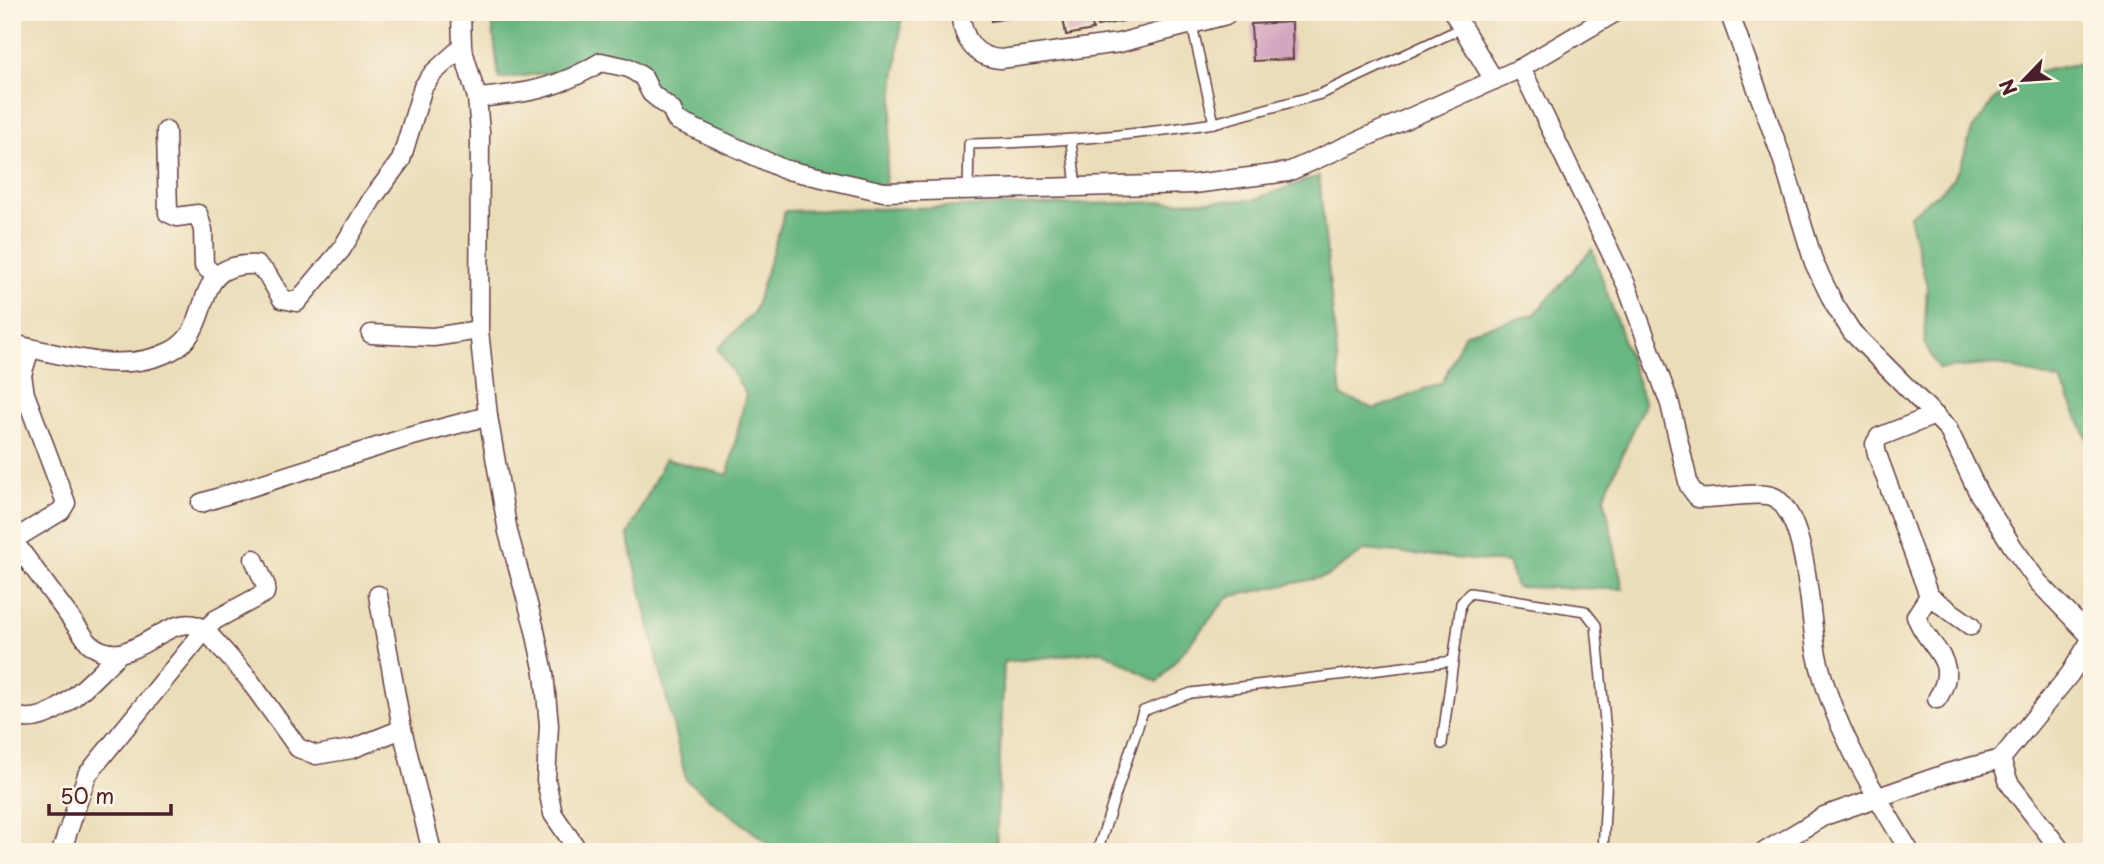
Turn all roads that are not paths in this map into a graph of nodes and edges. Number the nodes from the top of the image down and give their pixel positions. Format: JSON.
{"nodes":[{"id":1,"x":461,"y":12,"type":"edge"},
{"id":2,"x":960,"y":12,"type":"edge"},
{"id":3,"x":1226,"y":12,"type":"edge"},
{"id":4,"x":1616,"y":12,"type":"edge"},
{"id":5,"x":1729,"y":12,"type":"edge"},
{"id":6,"x":1458,"y":20,"type":"edge"},
{"id":7,"x":1192,"y":25,"type":"junction"},
{"id":8,"x":462,"y":47,"type":"junction"},
{"id":9,"x":1521,"y":68,"type":"junction"},
{"id":10,"x":1494,"y":80,"type":"junction"},
{"id":11,"x":477,"y":98,"type":"junction"},
{"id":12,"x":1214,"y":122,"type":"junction"},
{"id":13,"x":166,"y":131,"type":"dead end"},
{"id":14,"x":1071,"y":141,"type":"junction"},
{"id":15,"x":1076,"y":188,"type":"junction"},
{"id":16,"x":968,"y":191,"type":"junction"},
{"id":17,"x":216,"y":276,"type":"junction"},
{"id":18,"x":480,"y":330,"type":"junction"},
{"id":19,"x":371,"y":334,"type":"dead end"},
{"id":20,"x":21,"y":346,"type":"edge"},
{"id":21,"x":1935,"y":415,"type":"junction"},
{"id":22,"x":488,"y":416,"type":"junction"},
{"id":23,"x":201,"y":503,"type":"dead end"},
{"id":24,"x":13,"y":539,"type":"edge"},
{"id":25,"x":254,"y":559,"type":"dead end"},
{"id":26,"x":379,"y":595,"type":"dead end"},
{"id":27,"x":1929,"y":596,"type":"junction"},
{"id":28,"x":1971,"y":626,"type":"dead end"},
{"id":29,"x":205,"y":630,"type":"junction"},
{"id":30,"x":2092,"y":638,"type":"edge"},
{"id":31,"x":117,"y":656,"type":"junction"},
{"id":32,"x":1453,"y":661,"type":"junction"},
{"id":33,"x":1937,"y":699,"type":"dead end"},
{"id":34,"x":12,"y":715,"type":"edge"},
{"id":35,"x":402,"y":729,"type":"junction"},
{"id":36,"x":1442,"y":744,"type":"dead end"},
{"id":37,"x":2001,"y":759,"type":"junction"},
{"id":38,"x":1877,"y":797,"type":"junction"},
{"id":39,"x":61,"y":852,"type":"edge"},
{"id":40,"x":432,"y":852,"type":"edge"},
{"id":41,"x":579,"y":852,"type":"edge"},
{"id":42,"x":1097,"y":852,"type":"edge"},
{"id":43,"x":1603,"y":852,"type":"edge"},
{"id":44,"x":1764,"y":852,"type":"edge"},
{"id":45,"x":1910,"y":852,"type":"edge"},
{"id":46,"x":2062,"y":852,"type":"edge"}],
"edges":[{"from":1,"to":8,"type":"street"},
{"from":2,"to":7,"type":"street"},
{"from":3,"to":7,"type":"street"},
{"from":4,"to":9,"type":"street"},
{"from":5,"to":21,"type":"street"},
{"from":6,"to":10,"type":"street"},
{"from":6,"to":12,"type":"lane"},
{"from":7,"to":12,"type":"lane"},
{"from":8,"to":11,"type":"street"},
{"from":8,"to":17,"type":"street"},
{"from":9,"to":10,"type":"street"},
{"from":9,"to":38,"type":"street"},
{"from":10,"to":15,"type":"street"},
{"from":11,"to":16,"type":"street"},
{"from":11,"to":18,"type":"street"},
{"from":12,"to":14,"type":"lane"},
{"from":13,"to":17,"type":"street"},
{"from":14,"to":15,"type":"lane"},
{"from":14,"to":16,"type":"lane"},
{"from":15,"to":16,"type":"street"},
{"from":17,"to":20,"type":"street"},
{"from":18,"to":19,"type":"street"},
{"from":18,"to":22,"type":"street"},
{"from":20,"to":24,"type":"street"},
{"from":21,"to":27,"type":"street"},
{"from":21,"to":30,"type":"street"},
{"from":22,"to":23,"type":"street"},
{"from":22,"to":41,"type":"street"},
{"from":24,"to":31,"type":"street"},
{"from":25,"to":29,"type":"street"},
{"from":26,"to":35,"type":"street"},
{"from":27,"to":28,"type":"street"},
{"from":27,"to":33,"type":"street"},
{"from":29,"to":31,"type":"street"},
{"from":29,"to":35,"type":"street"},
{"from":29,"to":39,"type":"street"},
{"from":30,"to":37,"type":"street"},
{"from":31,"to":34,"type":"street"},
{"from":32,"to":36,"type":"lane"},
{"from":32,"to":42,"type":"lane"},
{"from":32,"to":43,"type":"lane"},
{"from":35,"to":40,"type":"street"},
{"from":37,"to":38,"type":"street"},
{"from":37,"to":46,"type":"street"},
{"from":38,"to":44,"type":"street"},
{"from":38,"to":45,"type":"street"}]}
